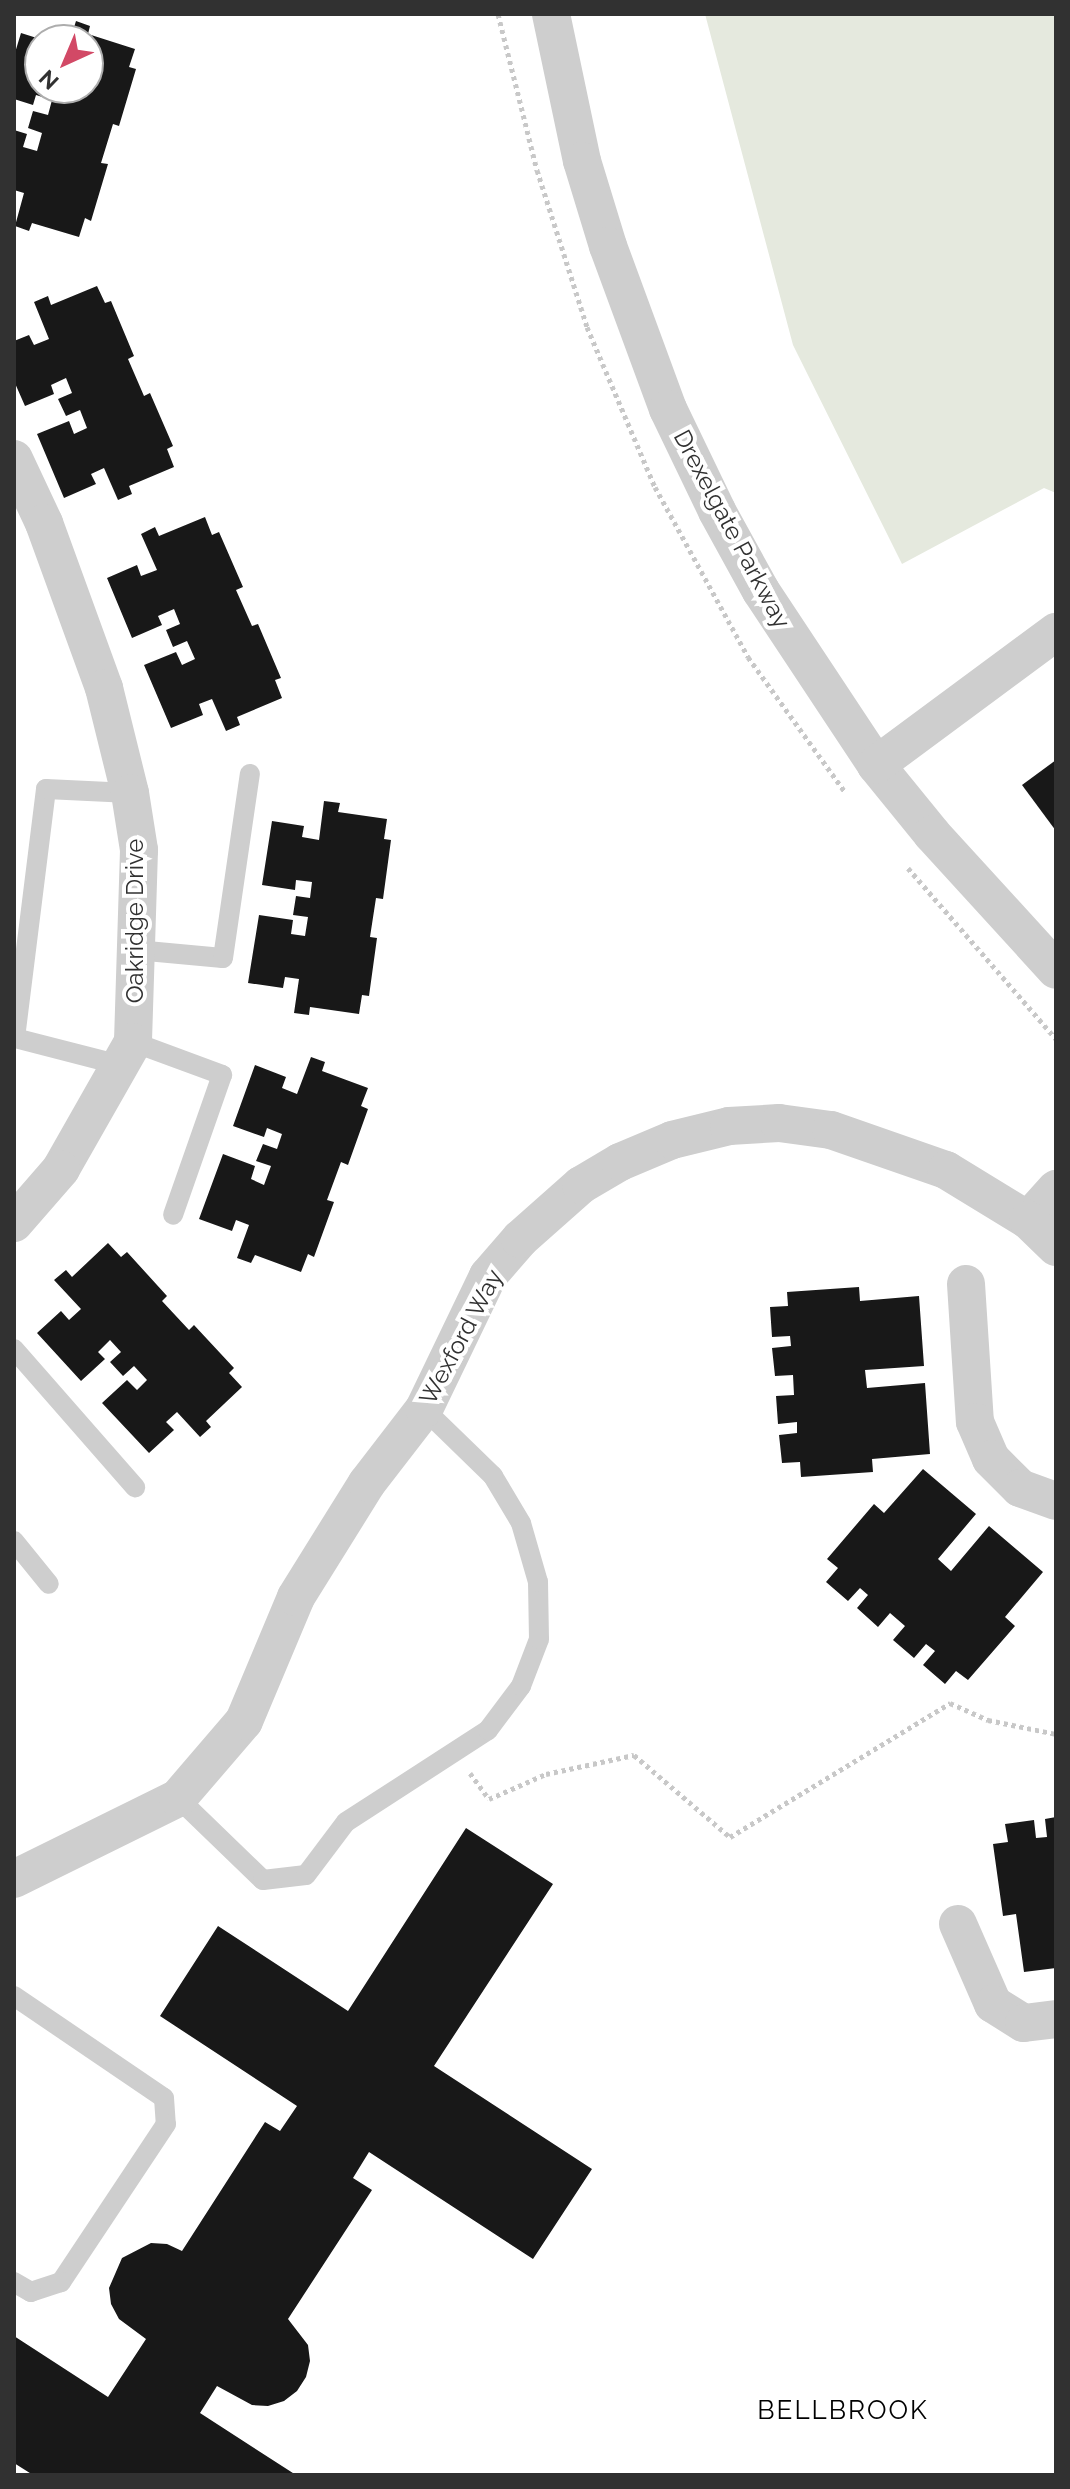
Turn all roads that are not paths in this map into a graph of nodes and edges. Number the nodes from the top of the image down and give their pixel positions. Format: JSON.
{"nodes":[{"id":1,"x":551,"y":14,"type":"edge"},
{"id":2,"x":14,"y":459,"type":"edge"},
{"id":3,"x":1056,"y":632,"type":"edge"},
{"id":4,"x":876,"y":765,"type":"junction"},
{"id":5,"x":250,"y":774,"type":"dead end"},
{"id":6,"x":130,"y":793,"type":"junction"},
{"id":7,"x":136,"y":950,"type":"junction"},
{"id":8,"x":1056,"y":970,"type":"edge"},
{"id":9,"x":127,"y":1054,"type":"junction"},
{"id":10,"x":1056,"y":1189,"type":"edge"},
{"id":11,"x":173,"y":1215,"type":"dead end"},
{"id":12,"x":1028,"y":1220,"type":"junction"},
{"id":13,"x":14,"y":1223,"type":"edge"},
{"id":14,"x":1056,"y":1247,"type":"edge"},
{"id":15,"x":966,"y":1284,"type":"dead end"},
{"id":16,"x":14,"y":1349,"type":"edge"},
{"id":17,"x":424,"y":1409,"type":"junction"},
{"id":18,"x":135,"y":1487,"type":"dead end"},
{"id":19,"x":1056,"y":1501,"type":"edge"},
{"id":20,"x":14,"y":1541,"type":"edge"},
{"id":21,"x":49,"y":1584,"type":"dead end"},
{"id":22,"x":178,"y":1798,"type":"junction"},
{"id":23,"x":14,"y":1879,"type":"edge"},
{"id":24,"x":958,"y":1924,"type":"dead end"},
{"id":25,"x":14,"y":1996,"type":"edge"},
{"id":26,"x":1056,"y":2019,"type":"edge"},
{"id":27,"x":14,"y":2282,"type":"edge"}],
"edges":[{"from":1,"to":4,"type":"street","name":"Drexelgate Parkway"},
{"from":2,"to":6,"type":"street","name":"Oakridge Drive"},
{"from":3,"to":4,"type":"street"},
{"from":4,"to":8,"type":"street","name":"Drexelgate Parkway"},
{"from":5,"to":7,"type":"lane"},
{"from":6,"to":7,"type":"street","name":"Oakridge Drive"},
{"from":6,"to":9,"type":"lane"},
{"from":7,"to":9,"type":"street","name":"Oakridge Drive"},
{"from":9,"to":11,"type":"lane"},
{"from":9,"to":13,"type":"street","name":"Oakridge Drive"},
{"from":10,"to":12,"type":"street"},
{"from":12,"to":14,"type":"street","name":"Wexford Way"},
{"from":12,"to":17,"type":"street","name":"Wexford Way"},
{"from":15,"to":19,"type":"street"},
{"from":16,"to":18,"type":"lane"},
{"from":17,"to":22,"type":"street","name":"Wexford Way"},
{"from":17,"to":22,"type":"lane"},
{"from":20,"to":21,"type":"lane"},
{"from":22,"to":23,"type":"street","name":"Wexford Way"},
{"from":24,"to":26,"type":"street"},
{"from":25,"to":27,"type":"lane"}]}
